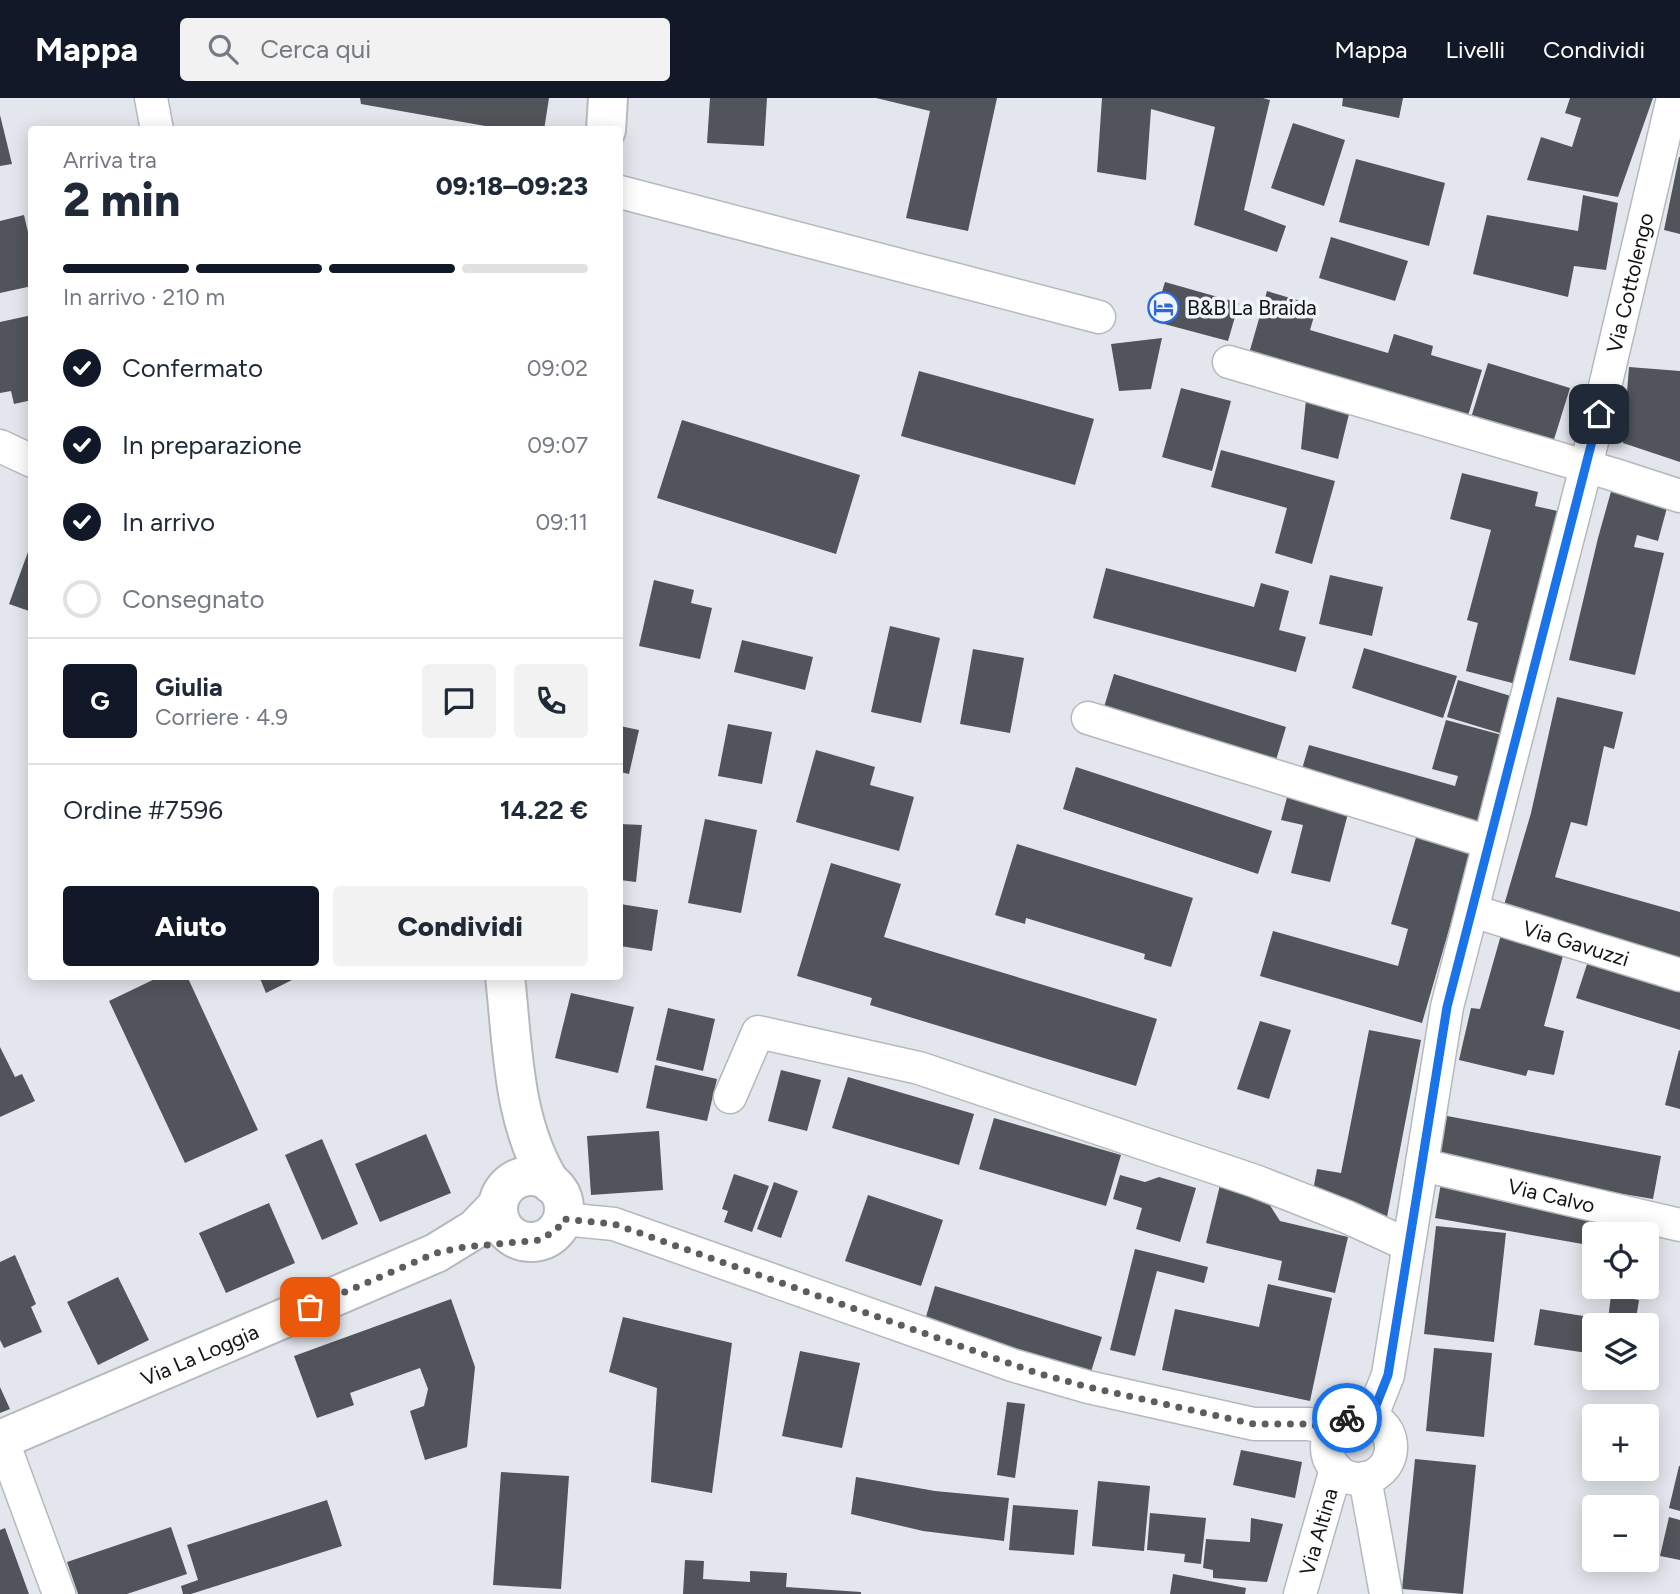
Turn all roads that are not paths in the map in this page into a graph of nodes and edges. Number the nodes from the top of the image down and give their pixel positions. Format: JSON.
{"nodes":[{"id":1,"x":151,"y":98,"type":"edge"},
{"id":2,"x":608,"y":98,"type":"edge"},
{"id":3,"x":1673,"y":98,"type":"edge"},
{"id":4,"x":156,"y":126,"type":"edge"},
{"id":5,"x":606,"y":126,"type":"edge"},
{"id":6,"x":623,"y":193,"type":"edge"},
{"id":7,"x":1099,"y":317,"type":"dead end"},
{"id":8,"x":1229,"y":362,"type":"dead end"},
{"id":9,"x":0,"y":446,"type":"edge"},
{"id":10,"x":28,"y":459,"type":"edge"},
{"id":11,"x":1586,"y":467,"type":"junction"},
{"id":12,"x":1680,"y":496,"type":"edge"},
{"id":13,"x":1088,"y":718,"type":"dead end"},
{"id":14,"x":1488,"y":842,"type":"junction"},
{"id":15,"x":1473,"y":911,"type":"junction"},
{"id":16,"x":1680,"y":975,"type":"edge"},
{"id":17,"x":505,"y":980,"type":"edge"},
{"id":18,"x":730,"y":1097,"type":"dead end"},
{"id":19,"x":521,"y":1114,"type":"junction"},
{"id":20,"x":1422,"y":1165,"type":"junction"},
{"id":21,"x":551,"y":1184,"type":"junction"},
{"id":22,"x":501,"y":1197,"type":"junction"},
{"id":23,"x":563,"y":1219,"type":"junction"},
{"id":24,"x":1680,"y":1225,"type":"edge"},
{"id":25,"x":521,"y":1241,"type":"junction"},
{"id":26,"x":1409,"y":1245,"type":"junction"},
{"id":27,"x":436,"y":1253,"type":"junction"},
{"id":28,"x":1371,"y":1418,"type":"junction"},
{"id":29,"x":1332,"y":1429,"type":"junction"},
{"id":30,"x":1,"y":1439,"type":"edge"},
{"id":31,"x":1350,"y":1474,"type":"junction"},
{"id":32,"x":59,"y":1594,"type":"edge"},
{"id":33,"x":1300,"y":1594,"type":"edge"},
{"id":34,"x":1386,"y":1594,"type":"edge"}],
"edges":[{"from":1,"to":4,"type":"street"},
{"from":2,"to":5,"type":"street"},
{"from":3,"to":11,"type":"street","name":"Via Cottolengo"},
{"from":6,"to":7,"type":"street"},
{"from":8,"to":11,"type":"street"},
{"from":9,"to":10,"type":"street"},
{"from":11,"to":12,"type":"street"},
{"from":11,"to":14,"type":"street","name":"Via Cottolengo"},
{"from":13,"to":14,"type":"street"},
{"from":14,"to":15,"type":"street","name":"Via Cottolengo"},
{"from":15,"to":16,"type":"street","name":"Via Gavuzzi"},
{"from":15,"to":20,"type":"street","name":"Via Cottolengo"},
{"from":17,"to":19,"type":"street"},
{"from":18,"to":26,"type":"street"},
{"from":19,"to":21,"type":"street"},
{"from":19,"to":22,"type":"street"},
{"from":20,"to":24,"type":"street","name":"Via Calvo"},
{"from":20,"to":26,"type":"street","name":"Via Cottolengo"},
{"from":21,"to":22,"type":"street"},
{"from":21,"to":23,"type":"street"},
{"from":22,"to":25,"type":"street"},
{"from":22,"to":27,"type":"street","name":"Via La Loggia"},
{"from":23,"to":25,"type":"street"},
{"from":23,"to":29,"type":"street"},
{"from":25,"to":27,"type":"street","name":"Via La Loggia"},
{"from":26,"to":28,"type":"street","name":"Via Cottolengo"},
{"from":27,"to":30,"type":"street","name":"Via La Loggia"},
{"from":28,"to":29,"type":"street"},
{"from":28,"to":31,"type":"street"},
{"from":29,"to":31,"type":"street"},
{"from":30,"to":32,"type":"street"},
{"from":31,"to":33,"type":"street","name":"Via Altina"},
{"from":31,"to":34,"type":"street"}]}
